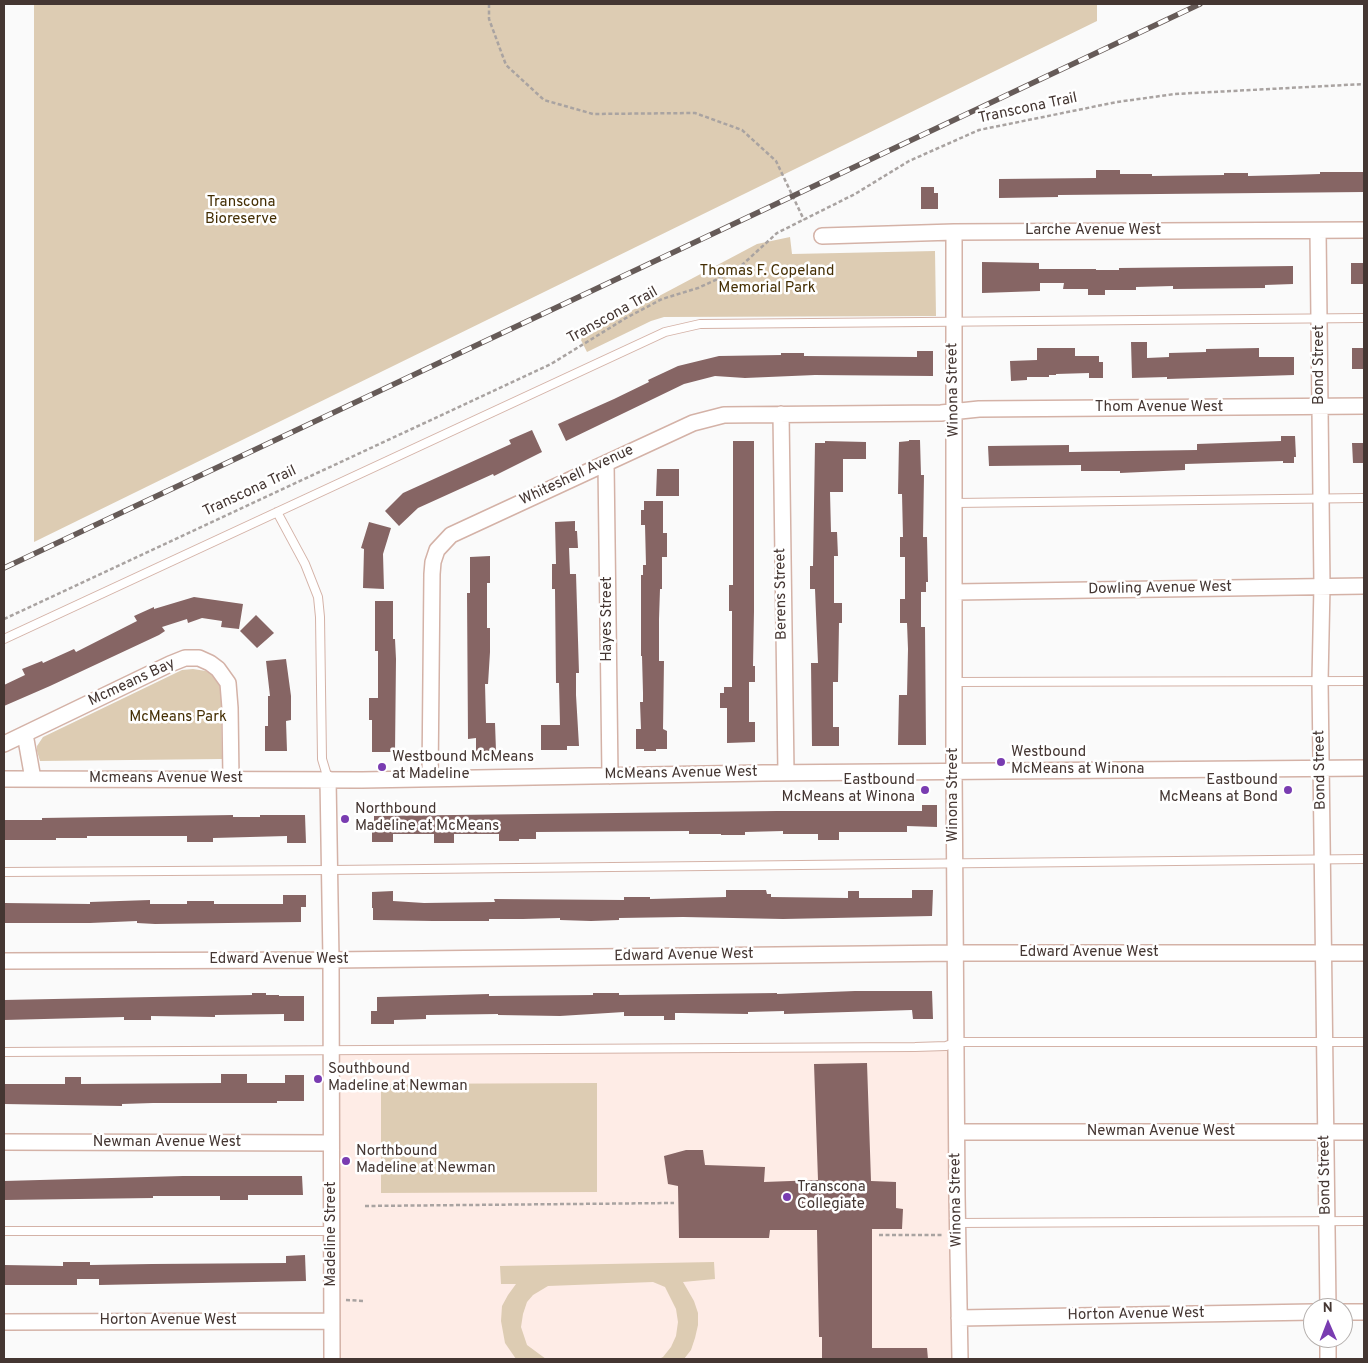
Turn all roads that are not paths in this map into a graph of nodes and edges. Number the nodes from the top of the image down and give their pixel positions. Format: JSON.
{"nodes":[{"id":1,"x":1364,"y":230,"type":"edge"},
{"id":2,"x":1318,"y":231,"type":"junction"},
{"id":3,"x":954,"y":232,"type":"junction"},
{"id":4,"x":822,"y":236,"type":"dead end"},
{"id":5,"x":1320,"y":318,"type":"junction"},
{"id":6,"x":1364,"y":318,"type":"edge"},
{"id":7,"x":953,"y":323,"type":"junction"},
{"id":8,"x":1320,"y":406,"type":"junction"},
{"id":9,"x":1364,"y":406,"type":"edge"},
{"id":10,"x":954,"y":412,"type":"junction"},
{"id":11,"x":781,"y":414,"type":"junction"},
{"id":12,"x":606,"y":463,"type":"junction"},
{"id":13,"x":1321,"y":498,"type":"junction"},
{"id":14,"x":1364,"y":498,"type":"edge"},
{"id":15,"x":955,"y":504,"type":"junction"},
{"id":16,"x":277,"y":512,"type":"junction"},
{"id":17,"x":1322,"y":586,"type":"junction"},
{"id":18,"x":1364,"y":586,"type":"edge"},
{"id":19,"x":955,"y":592,"type":"junction"},
{"id":20,"x":4,"y":639,"type":"edge"},
{"id":21,"x":1320,"y":681,"type":"junction"},
{"id":22,"x":1364,"y":681,"type":"edge"},
{"id":23,"x":954,"y":682,"type":"junction"},
{"id":24,"x":25,"y":734,"type":"junction"},
{"id":25,"x":4,"y":744,"type":"edge"},
{"id":26,"x":1321,"y":768,"type":"junction"},
{"id":27,"x":1364,"y":768,"type":"edge"},
{"id":28,"x":954,"y":772,"type":"junction"},
{"id":29,"x":786,"y":773,"type":"junction"},
{"id":30,"x":610,"y":776,"type":"junction"},
{"id":31,"x":4,"y":779,"type":"edge"},
{"id":32,"x":33,"y":779,"type":"junction"},
{"id":33,"x":231,"y":779,"type":"junction"},
{"id":34,"x":328,"y":779,"type":"junction"},
{"id":35,"x":430,"y":779,"type":"junction"},
{"id":36,"x":1322,"y":859,"type":"junction"},
{"id":37,"x":1364,"y":859,"type":"edge"},
{"id":38,"x":955,"y":863,"type":"junction"},
{"id":39,"x":330,"y":870,"type":"junction"},
{"id":40,"x":4,"y":872,"type":"edge"},
{"id":41,"x":956,"y":953,"type":"junction"},
{"id":42,"x":1324,"y":953,"type":"junction"},
{"id":43,"x":1364,"y":953,"type":"edge"},
{"id":44,"x":331,"y":960,"type":"junction"},
{"id":45,"x":4,"y":961,"type":"edge"},
{"id":46,"x":957,"y":1042,"type":"junction"},
{"id":47,"x":1324,"y":1042,"type":"junction"},
{"id":48,"x":1364,"y":1042,"type":"edge"},
{"id":49,"x":332,"y":1051,"type":"junction"},
{"id":50,"x":4,"y":1052,"type":"edge"},
{"id":51,"x":957,"y":1132,"type":"junction"},
{"id":52,"x":1364,"y":1132,"type":"edge"},
{"id":53,"x":1325,"y":1133,"type":"junction"},
{"id":54,"x":4,"y":1142,"type":"edge"},
{"id":55,"x":331,"y":1143,"type":"junction"},
{"id":56,"x":1327,"y":1221,"type":"junction"},
{"id":57,"x":1364,"y":1221,"type":"edge"},
{"id":58,"x":957,"y":1229,"type":"junction"},
{"id":59,"x":332,"y":1230,"type":"junction"},
{"id":60,"x":4,"y":1231,"type":"edge"},
{"id":61,"x":1328,"y":1298,"type":"edge"},
{"id":62,"x":1303,"y":1312,"type":"edge"},
{"id":63,"x":960,"y":1318,"type":"junction"},
{"id":64,"x":332,"y":1321,"type":"junction"},
{"id":65,"x":4,"y":1322,"type":"edge"},
{"id":66,"x":332,"y":1359,"type":"edge"},
{"id":67,"x":960,"y":1359,"type":"edge"}],
"edges":[{"from":1,"to":2,"type":"street","name":"Larche Avenue West"},
{"from":2,"to":3,"type":"street","name":"Larche Avenue West"},
{"from":2,"to":5,"type":"street","name":"Bond Street"},
{"from":3,"to":4,"type":"street","name":"Larche Avenue West"},
{"from":3,"to":7,"type":"street","name":"Winona Street"},
{"from":5,"to":6,"type":"lane"},
{"from":5,"to":7,"type":"lane"},
{"from":5,"to":8,"type":"street","name":"Bond Street"},
{"from":7,"to":10,"type":"street","name":"Winona Street"},
{"from":7,"to":16,"type":"lane"},
{"from":8,"to":9,"type":"street","name":"Thom Avenue West"},
{"from":8,"to":10,"type":"street","name":"Thom Avenue West"},
{"from":8,"to":13,"type":"street","name":"Bond Street"},
{"from":10,"to":11,"type":"street","name":"Whiteshell Avenue"},
{"from":10,"to":15,"type":"street","name":"Winona Street"},
{"from":11,"to":12,"type":"street","name":"Whiteshell Avenue"},
{"from":11,"to":29,"type":"street","name":"Berens Street"},
{"from":12,"to":30,"type":"street","name":"Hayes Street"},
{"from":12,"to":35,"type":"street","name":"Whiteshell Avenue"},
{"from":13,"to":14,"type":"lane"},
{"from":13,"to":15,"type":"lane"},
{"from":13,"to":17,"type":"street","name":"Bond Street"},
{"from":15,"to":19,"type":"street","name":"Winona Street"},
{"from":16,"to":20,"type":"lane"},
{"from":16,"to":34,"type":"lane"},
{"from":17,"to":18,"type":"street","name":"Dowling Avenue West"},
{"from":17,"to":19,"type":"street","name":"Dowling Avenue West"},
{"from":17,"to":21,"type":"street","name":"Bond Street"},
{"from":19,"to":23,"type":"street","name":"Winona Street"},
{"from":21,"to":22,"type":"lane"},
{"from":21,"to":23,"type":"lane"},
{"from":21,"to":26,"type":"street","name":"Bond Street"},
{"from":23,"to":28,"type":"street","name":"Winona Street"},
{"from":24,"to":25,"type":"street","name":"Mcmeans Bay"},
{"from":24,"to":32,"type":"street"},
{"from":24,"to":33,"type":"street","name":"Mcmeans Bay"},
{"from":26,"to":27,"type":"street","name":"McMeans Avenue West"},
{"from":26,"to":28,"type":"street","name":"McMeans Avenue West"},
{"from":26,"to":36,"type":"street","name":"Bond Street"},
{"from":28,"to":29,"type":"street","name":"McMeans Avenue West"},
{"from":28,"to":38,"type":"street","name":"Winona Street"},
{"from":29,"to":30,"type":"street","name":"McMeans Avenue West"},
{"from":30,"to":35,"type":"street","name":"McMeans Avenue West"},
{"from":31,"to":32,"type":"street","name":"Mcmeans Avenue West"},
{"from":32,"to":33,"type":"street","name":"Mcmeans Avenue West"},
{"from":33,"to":34,"type":"street","name":"Mcmeans Avenue West"},
{"from":34,"to":35,"type":"street","name":"McMeans Avenue West"},
{"from":34,"to":39,"type":"street","name":"Madeline Street"},
{"from":36,"to":37,"type":"lane"},
{"from":36,"to":38,"type":"lane"},
{"from":36,"to":42,"type":"street","name":"Bond Street"},
{"from":38,"to":39,"type":"lane"},
{"from":38,"to":41,"type":"street","name":"Winona Street"},
{"from":39,"to":40,"type":"lane"},
{"from":39,"to":44,"type":"street","name":"Madeline Street"},
{"from":41,"to":42,"type":"street","name":"Edward Avenue West"},
{"from":41,"to":44,"type":"street","name":"Edward Avenue West"},
{"from":41,"to":46,"type":"street","name":"Winona Street"},
{"from":42,"to":43,"type":"street","name":"Edward Avenue West"},
{"from":42,"to":47,"type":"street","name":"Bond Street"},
{"from":44,"to":45,"type":"street","name":"Edward Avenue West"},
{"from":44,"to":49,"type":"street","name":"Madeline Street"},
{"from":46,"to":47,"type":"lane"},
{"from":46,"to":49,"type":"lane"},
{"from":46,"to":51,"type":"street","name":"Winona Street"},
{"from":47,"to":48,"type":"lane"},
{"from":47,"to":53,"type":"street","name":"Bond Street"},
{"from":49,"to":50,"type":"lane"},
{"from":49,"to":55,"type":"street","name":"Madeline Street"},
{"from":51,"to":53,"type":"street","name":"Newman Avenue West"},
{"from":51,"to":58,"type":"street","name":"Winona Street"},
{"from":52,"to":53,"type":"street","name":"Newman Avenue West"},
{"from":53,"to":56,"type":"street","name":"Bond Street"},
{"from":54,"to":55,"type":"street","name":"Newman Avenue West"},
{"from":55,"to":59,"type":"street","name":"Madeline Street"},
{"from":56,"to":57,"type":"lane"},
{"from":56,"to":58,"type":"lane"},
{"from":56,"to":61,"type":"street","name":"Bond Street"},
{"from":58,"to":63,"type":"street","name":"Winona Street"},
{"from":59,"to":60,"type":"lane"},
{"from":59,"to":64,"type":"street","name":"Madeline Street"},
{"from":62,"to":63,"type":"street","name":"Horton Avenue West"},
{"from":63,"to":67,"type":"street","name":"Winona Street"},
{"from":64,"to":65,"type":"street","name":"Horton Avenue West"},
{"from":64,"to":66,"type":"street","name":"Madeline Street"}]}
